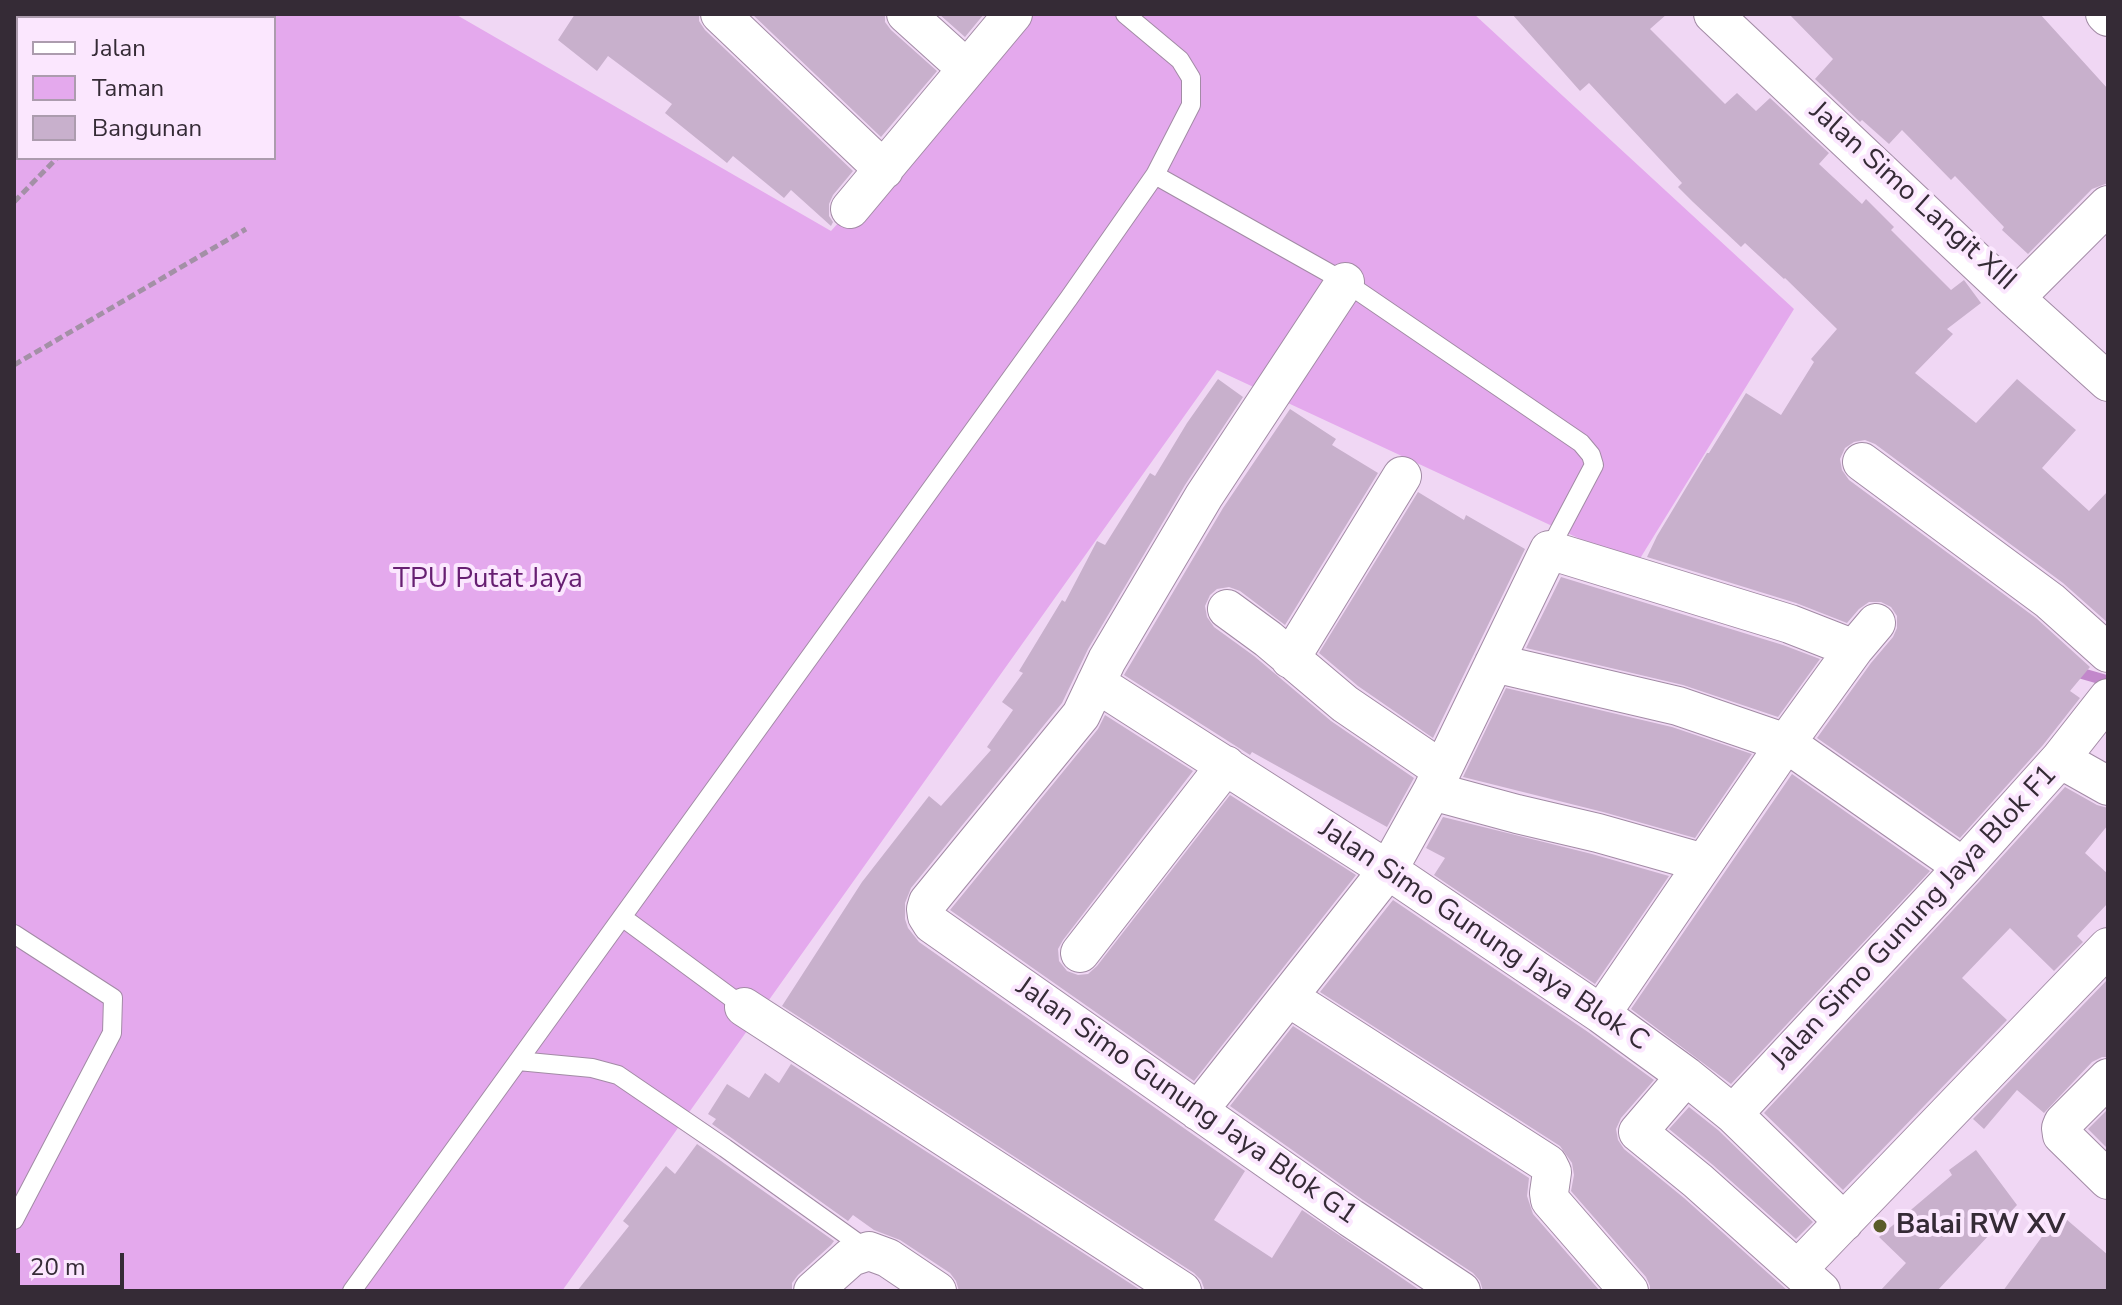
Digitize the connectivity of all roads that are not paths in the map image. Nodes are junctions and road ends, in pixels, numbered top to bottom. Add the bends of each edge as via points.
1 (720, 14) edge
2 (906, 14) edge
3 (1013, 14) edge
4 (1125, 14) edge
5 (1713, 14) edge
6 (967, 69) junction
7 (884, 170) junction
8 (1155, 175) junction
9 (2108, 205) edge
10 (850, 209) dead end
11 (1345, 282) junction
12 (2015, 298) junction
13 (2108, 382) edge
14 (1862, 462) dead end
15 (1402, 476) dead end
16 (1549, 550) junction
17 (1227, 609) dead end
18 (2108, 653) edge
19 (1290, 659) junction
20 (1494, 663) junction
21 (1096, 683) junction
22 (2108, 698) edge
23 (1786, 743) junction
24 (2060, 759) junction
25 (1226, 765) junction
26 (1437, 780) junction
27 (2108, 786) edge
28 (1704, 863) junction
29 (1963, 867) junction
30 (1388, 870) junction
31 (622, 917) junction
32 (14, 934) edge
33 (2108, 947) edge
34 (1080, 953) dead end
35 (1288, 997) junction
36 (744, 1007) joint
37 (1601, 1014) junction
38 (518, 1061) junction
39 (1686, 1076) junction
40 (2108, 1078) edge
41 (1198, 1111) junction
42 (1733, 1114) junction
43 (2108, 1180) edge
44 (14, 1220) edge
45 (1844, 1222) junction
46 (869, 1251) junction
47 (1810, 1280) edge
48 (352, 1291) edge
49 (813, 1291) edge
50 (937, 1291) edge
51 (1182, 1291) edge
52 (1461, 1291) edge
53 (1629, 1291) edge

1 - 7 street
2 - 6 street
3 - 6 street
4 - 8 lane via 1180,60 1191,78 1191,105
5 - 12 street, Jalan Simo Langit XIII
6 - 7 street
7 - 10 street
8 - 11 lane
8 - 31 lane
9 - 12 street, Jalan Simo Langit XIII
11 - 16 lane via 1581,443 1591,455 1594,465
11 - 21 street via 1204,496
12 - 13 street
14 - 18 street via 2050,601
15 - 19 street
16 - 20 street
16 - 23 street via 1780,621 1865,636
17 - 19 street
19 - 26 street
20 - 23 street via 1678,706
20 - 26 street
21 - 25 street, Jalan Simo Gunung Jaya Blok C
21 - 41 street, Jalan Simo Gunung Jaya Blok G1 via 1081,715 928,902 927,916
22 - 24 street
23 - 28 street
23 - 29 street
24 - 27 street, Jalan Simo Gunung Jaya Blok F1
24 - 29 street, Jalan Simo Gunung Jaya Blok F1
25 - 30 street, Jalan Simo Gunung Jaya Blok C
25 - 34 street
26 - 28 street via 1517,814
26 - 30 street
28 - 37 street
29 - 42 street, Jalan Simo Gunung Jaya Blok F1
30 - 35 street
30 - 37 street, Jalan Simo Gunung Jaya Blok C
31 - 36 lane
31 - 38 lane
32 - 44 lane via 113,998 112,1033
33 - 45 street
35 - 41 street
35 - 53 street via 1548,1164 1550,1200
36 - 51 street
37 - 39 street, Jalan Simo Gunung Jaya Blok C
38 - 46 lane via 618,1075
38 - 48 lane
39 - 42 street, Jalan Simo Gunung Jaya Blok C
39 - 47 street via 1638,1132
40 - 43 street via 2061,1128
41 - 52 street, Jalan Simo Gunung Jaya Blok G1
42 - 45 street, Jalan Simo Gunung Jaya Blok C
45 - 47 street
46 - 49 street via 851,1257
46 - 50 street

